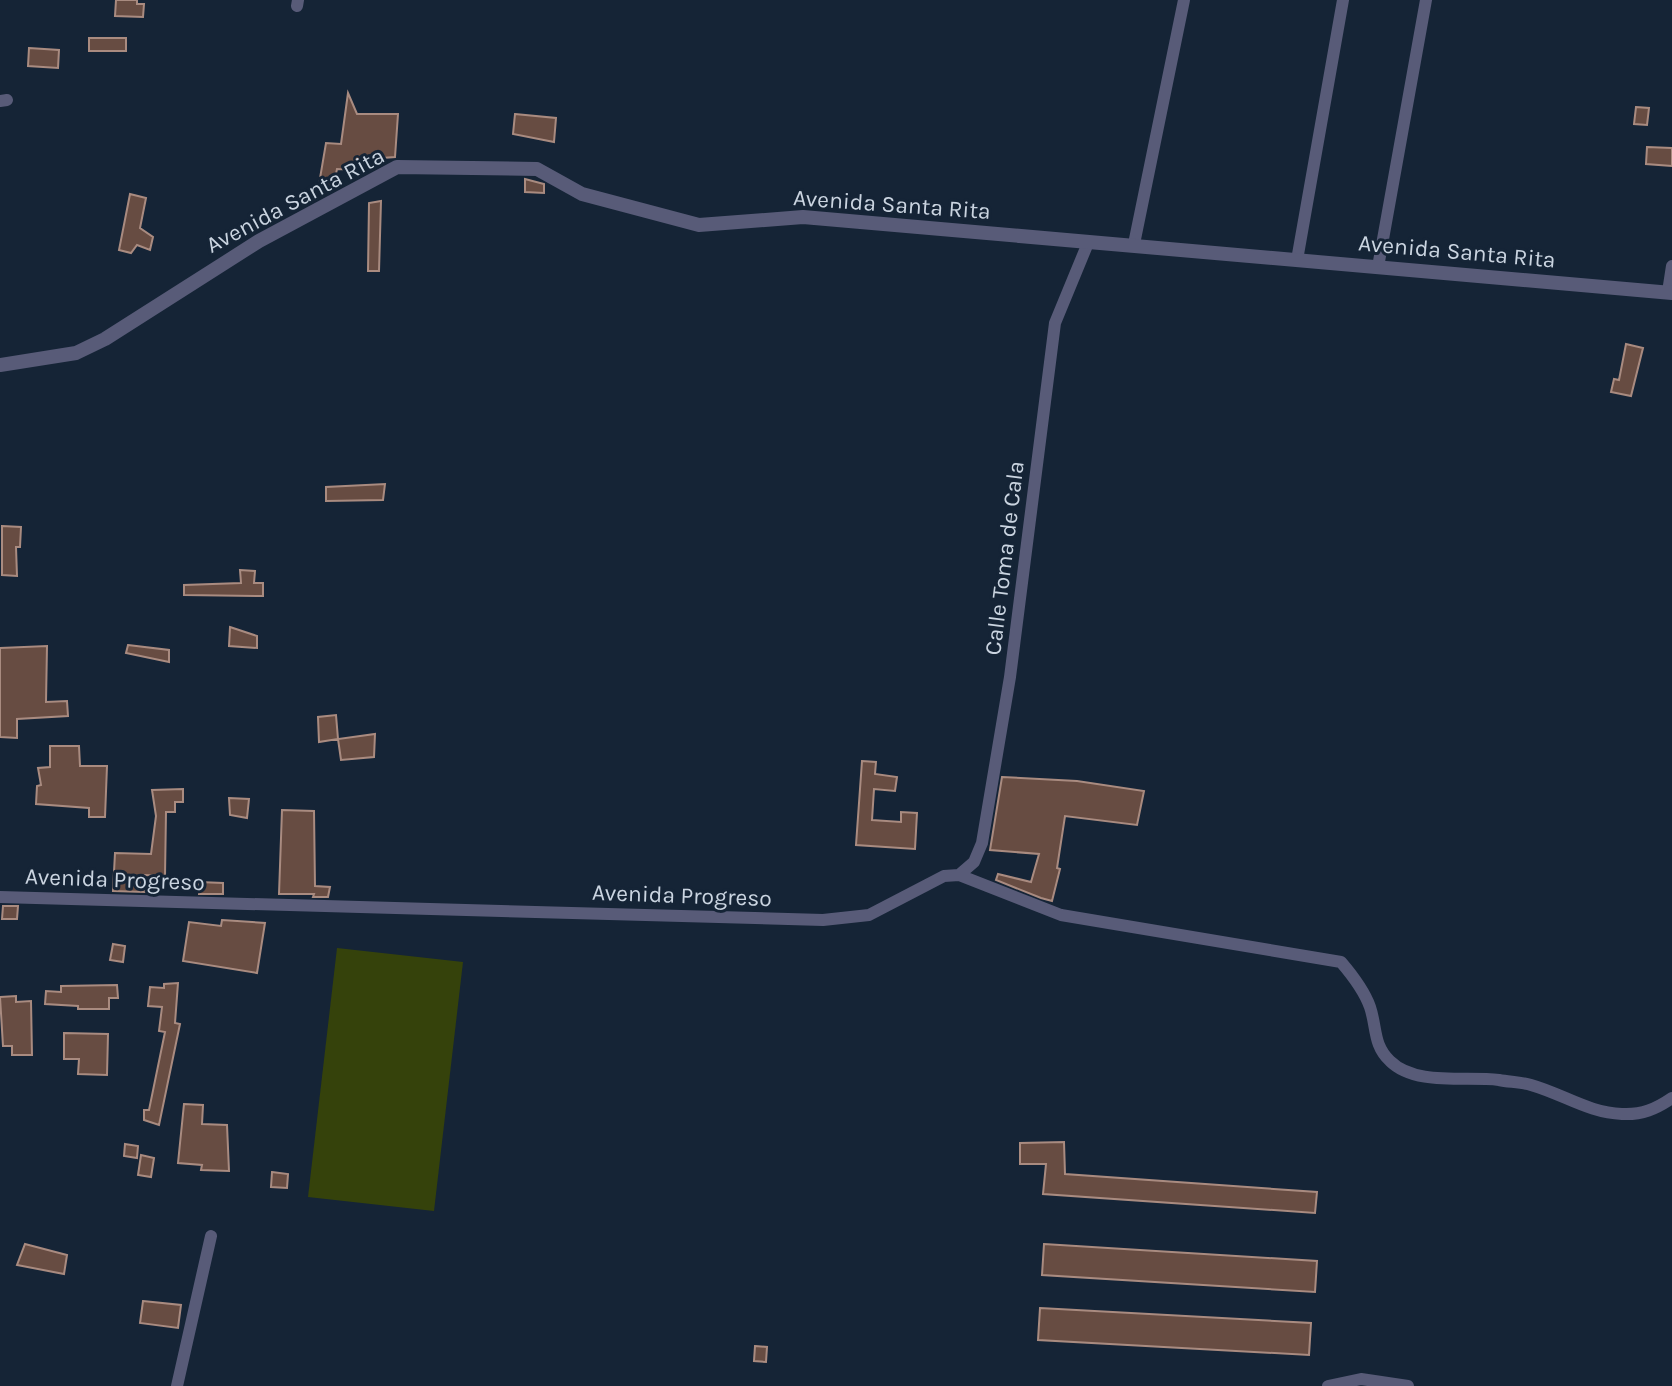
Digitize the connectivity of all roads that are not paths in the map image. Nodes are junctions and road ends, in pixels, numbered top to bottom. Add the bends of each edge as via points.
1 (1184, 0) edge
2 (1343, 0) edge
3 (1426, 0) edge
4 (1088, 243) junction
5 (1134, 244) junction
6 (1297, 260) junction
7 (1672, 266) edge
8 (1378, 267) junction
9 (1670, 293) edge
10 (0, 365) edge
11 (960, 875) junction
12 (0, 897) edge
13 (1672, 1098) edge
14 (211, 1236) dead end
15 (177, 1386) edge
16 (1328, 1386) edge
17 (1408, 1386) edge

1 - 5 street
2 - 6 street
3 - 8 street
4 - 5 street, Avenida Santa Rita
4 - 10 street, Avenida Santa Rita via 803,217 699,225 584,195 537,169 397,167 259,241 105,339 76,353
4 - 11 street, Calle Toma de Cala via 1055,323 1010,677 982,843 974,862
5 - 6 street, Avenida Santa Rita
6 - 8 street, Avenida Santa Rita
7 - 9 street
8 - 9 street, Avenida Santa Rita
11 - 12 street, Avenida Progreso via 944,876 869,915 823,920
11 - 13 street via 1061,915 1341,962 1356,979 1370,1009 1381,1051 1406,1072 1530,1084 1596,1111 1624,1115 1652,1111
14 - 15 street
16 - 17 street via 1361,1379

